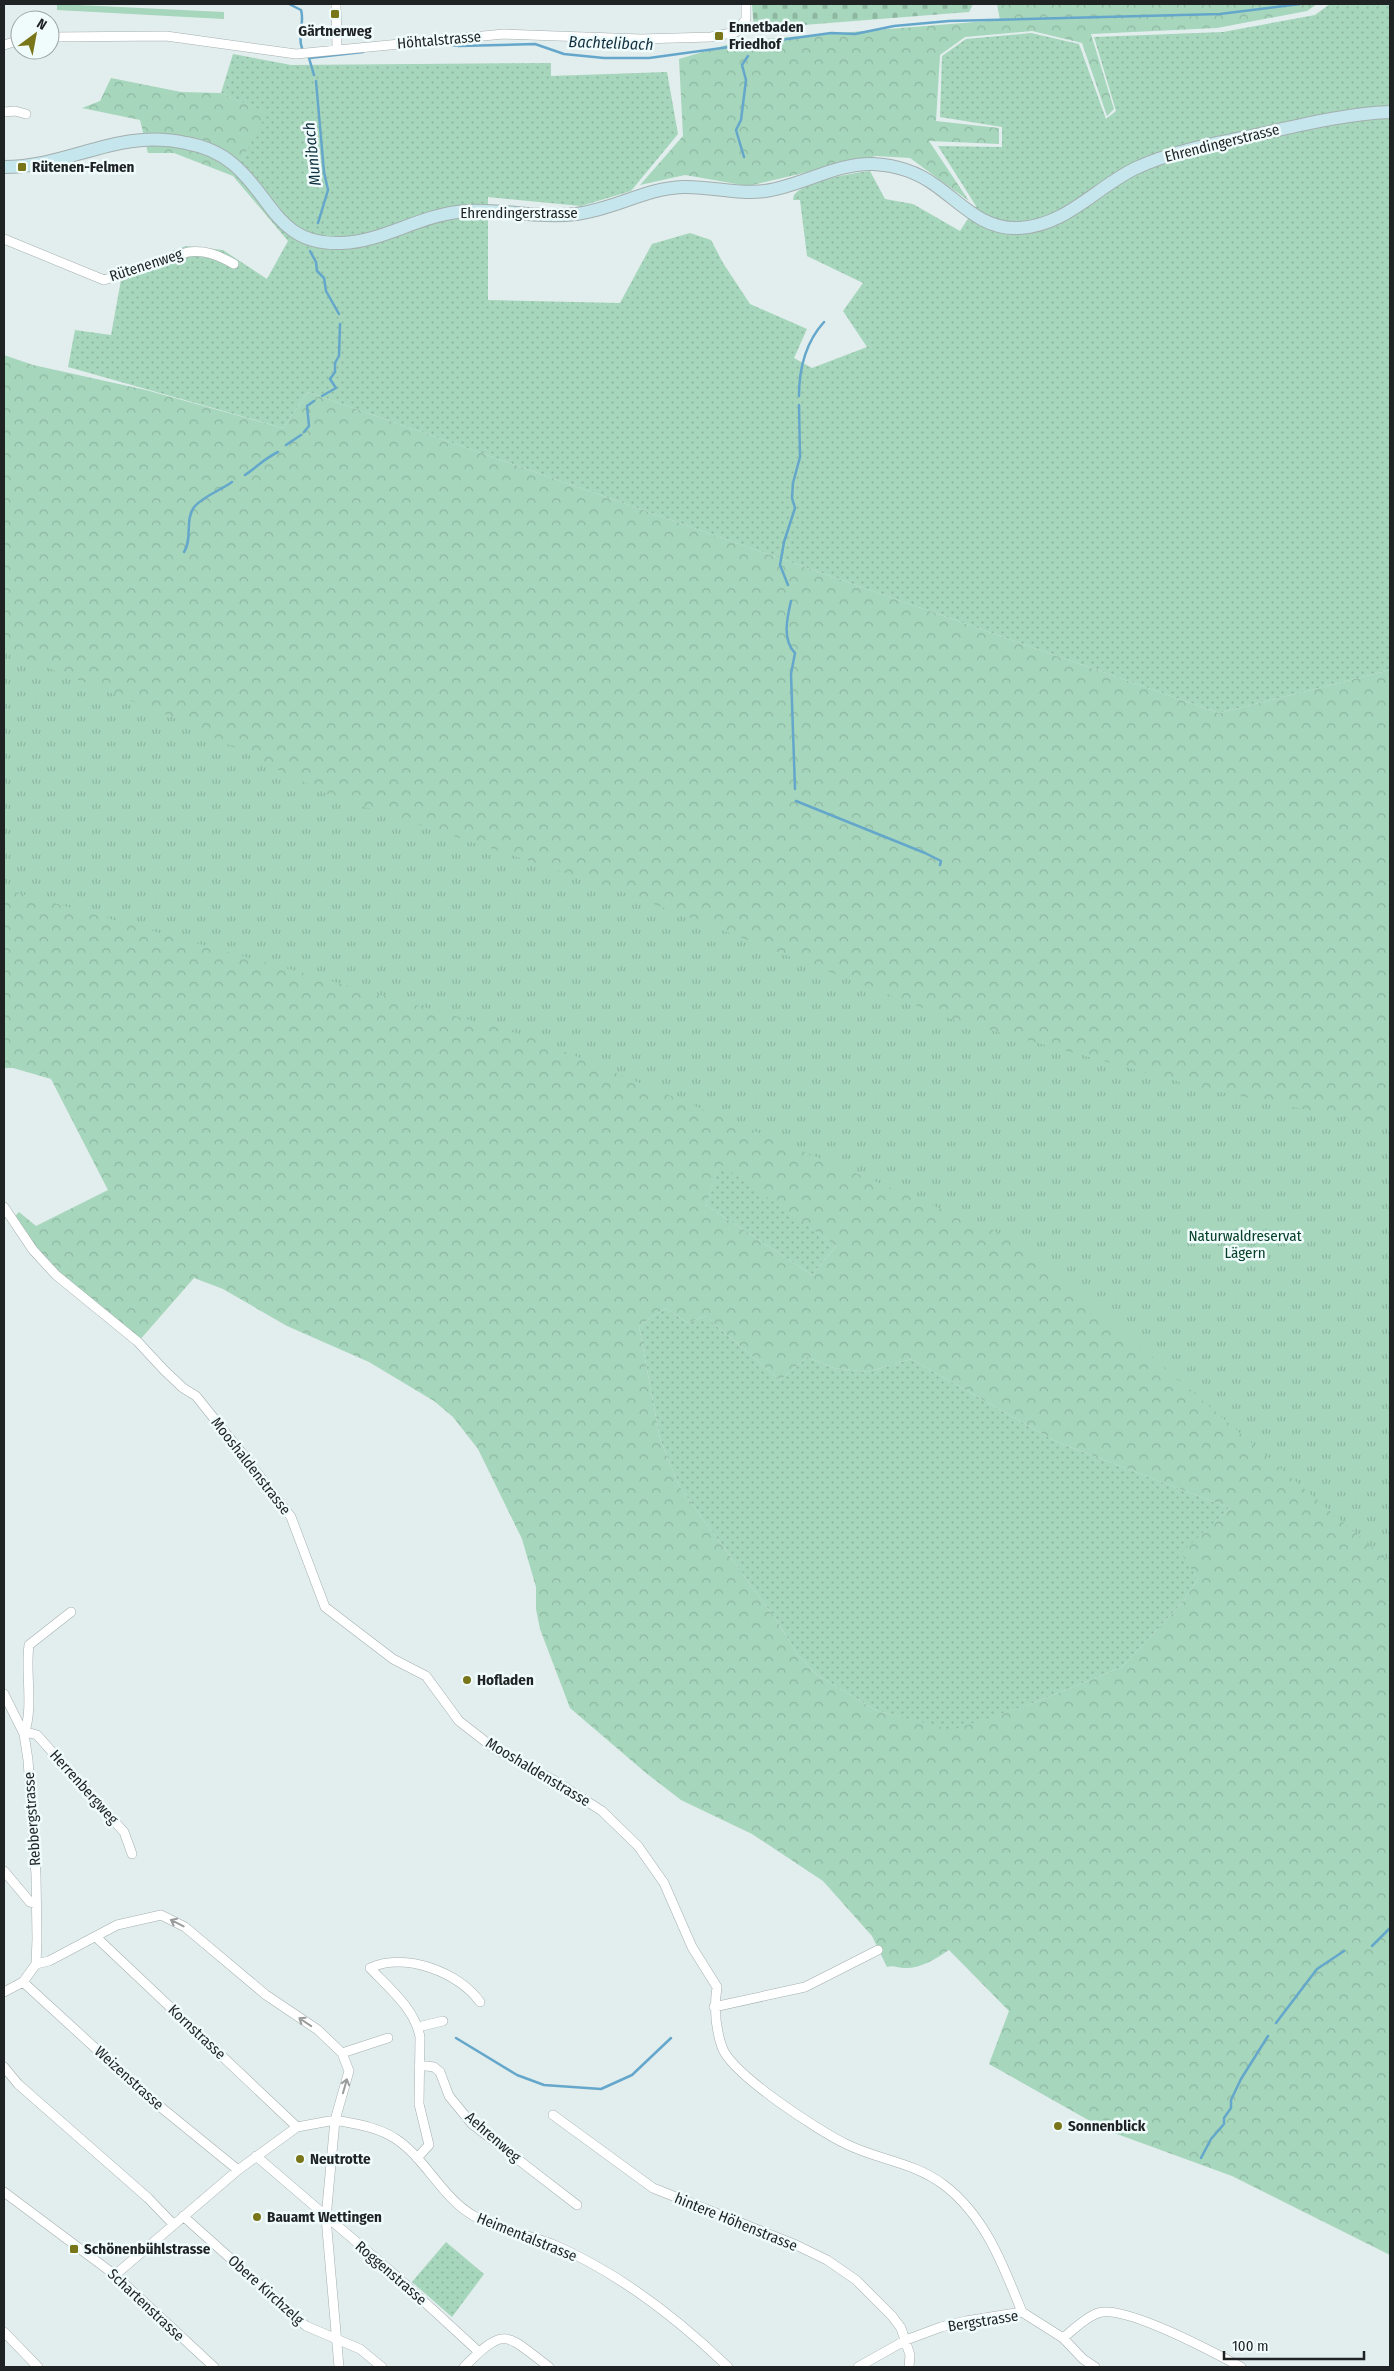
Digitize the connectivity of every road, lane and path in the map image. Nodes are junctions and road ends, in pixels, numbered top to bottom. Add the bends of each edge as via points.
1 (336, 4) edge
2 (746, 4) edge
3 (60, 37) edge
4 (337, 49) junction
5 (4, 112) edge
6 (1390, 112) edge
7 (26, 114) dead end
8 (4, 167) edge
9 (4, 239) edge
10 (234, 264) dead end
11 (4, 1207) edge
12 (71, 1612) dead end
13 (4, 1694) edge
14 (24, 1734) junction
15 (132, 1854) dead end
16 (4, 1871) edge
17 (36, 1904) junction
18 (96, 1937) junction
19 (878, 1950) dead end
20 (36, 1964) junction
21 (23, 1982) junction
22 (4, 1992) edge
23 (480, 2002) dead end
24 (714, 2007) junction
25 (443, 2021) dead end
26 (418, 2026) junction
27 (388, 2038) dead end
28 (342, 2053) junction
29 (420, 2065) junction
30 (4, 2067) edge
31 (553, 2115) dead end
32 (335, 2120) junction
33 (297, 2126) junction
34 (256, 2156) junction
35 (417, 2158) junction
36 (238, 2170) junction
37 (4, 2192) edge
38 (577, 2205) dead end
39 (183, 2216) junction
40 (326, 2218) junction
41 (173, 2224) junction
42 (115, 2275) junction
43 (1022, 2312) junction
44 (4, 2332) edge
45 (1063, 2338) junction
46 (337, 2340) junction
47 (906, 2340) junction
48 (479, 2352) junction
49 (38, 2367) edge
50 (214, 2367) edge
51 (339, 2367) edge
52 (382, 2367) edge
53 (464, 2367) edge
54 (549, 2367) edge
55 (728, 2367) edge
56 (858, 2367) edge
57 (909, 2367) edge
58 (1095, 2367) edge
59 (1240, 2367) edge

1 - 4 street
2 - 4 street, Höhtalstrasse via 746,19 738,31 711,37 641,39 504,34
3 - 4 street, Höhtalstrasse via 166,36 296,54
5 - 7 street
6 - 8 main road, Ehrendingerstrasse via 1320,121 1182,150 1119,177 1061,217 1046,224 1015,228 979,219 918,175 889,166 861,164 842,167 785,188 755,192 666,188 596,211 568,215 482,211 451,213 421,219 368,239 344,244 313,240 292,230 278,220 233,164 211,151 186,143 134,140 44,163
9 - 10 street, Rütenenweg via 104,280 200,250
11 - 24 street, Mooshaldenstrasse via 33,1250 56,1275 138,1342 183,1388 196,1396 291,1517 326,1607 393,1659 426,1676 459,1721 495,1748 602,1811 638,1846 664,1883 692,1947 717,1987
12 - 14 street, Rebbergstrasse via 29,1645 26,1665 28,1723
13 - 14 street, Rebbergstrasse
14 - 15 street, Herrenbergweg via 37,1735 124,1832
14 - 17 street, Rebbergstrasse
16 - 17 street, Rebbergstrasse via 30,1902
17 - 20 street, Rebbergstrasse
18 - 20 street via 49,1961
28 -> 18 street via 318,2030 266,1995 185,1927 161,1915 117,1925
18 - 33 street, Kornstrasse
19 - 24 street via 805,1987
20 - 21 street
21 - 22 street
21 - 36 street, Weizenstrasse via 152,2100
23 - 26 street via 458,1981 438,1971 391,1963 370,1968 403,2003
24 - 43 street, Mooshaldenstrasse via 722,2048 745,2075 774,2098 846,2144 923,2172 964,2202 981,2223
25 - 26 street
26 - 29 street
27 - 28 street
32 -> 28 street via 349,2071
29 - 35 street via 419,2104 429,2145
29 - 38 street, Aehrenweg via 434,2066 440,2072 449,2096 472,2124
30 - 41 street via 25,2090
31 - 47 street, hintere Höhenstrasse via 653,2188 827,2260 856,2280 881,2304
32 - 33 street
32 - 35 street, Heimentalstrasse via 386,2133
32 - 40 street
33 - 34 street
34 - 36 street
34 - 40 street, Roggenstrasse
35 - 55 street, Heimentalstrasse via 453,2199 472,2215 492,2226 550,2244 622,2282 668,2315
36 - 39 street
37 - 42 street, Schartenstrasse
39 - 41 street
39 - 46 street, Obere Kirchzelg via 306,2326
40 - 46 street
40 - 48 street, Roggenstrasse via 395,2275
41 - 42 street
42 - 50 street, Schartenstrasse
43 - 45 street, Bergstrasse
43 - 47 street, Bergstrasse via 966,2320
44 - 49 street
45 - 58 street, Bergstrasse
45 - 59 street via 1097,2313 1116,2314 1190,2340
46 - 51 street
46 - 52 street, Obere Kirchzelg via 360,2348
47 - 56 street, Bergstrasse
47 - 57 street
48 - 53 street
48 - 54 street via 503,2337 513,2340

